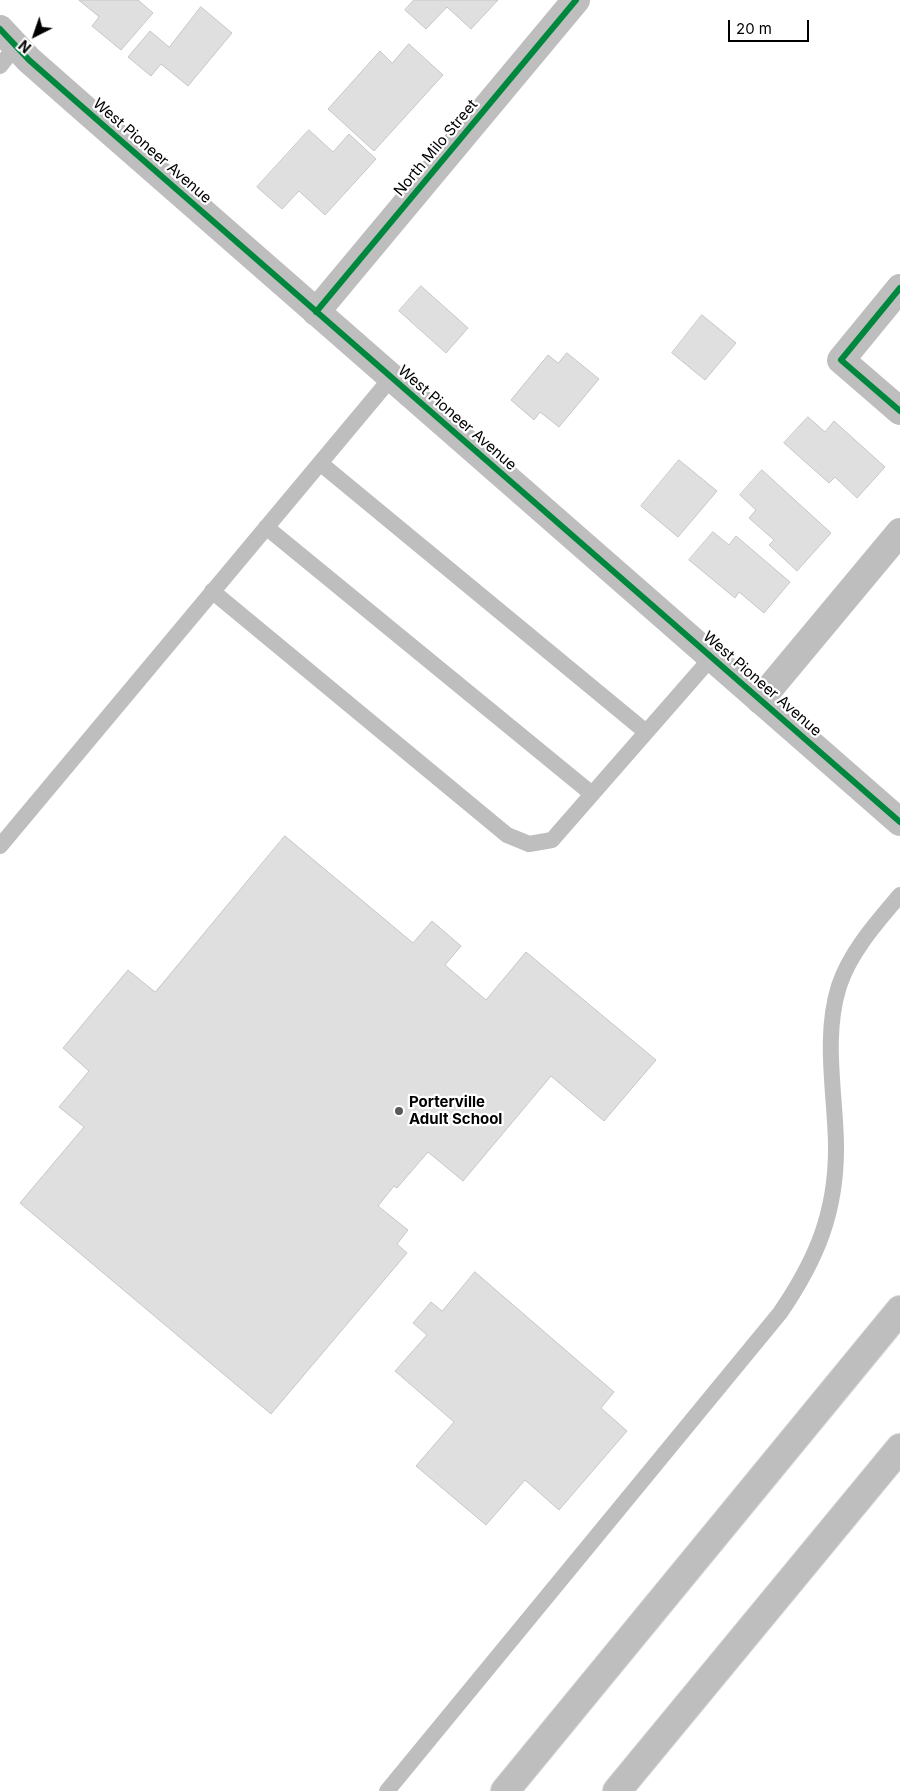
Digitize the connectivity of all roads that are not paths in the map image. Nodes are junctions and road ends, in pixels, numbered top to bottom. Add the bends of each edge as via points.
1 (576, 0) edge
2 (5, 47) edge
3 (900, 288) edge
4 (316, 312) junction
5 (392, 378) junction
6 (900, 411) edge
7 (320, 463) junction
8 (266, 527) junction
9 (900, 532) edge
10 (212, 591) junction
11 (712, 657) junction
12 (760, 700) junction
13 (646, 732) junction
14 (592, 794) junction
15 (900, 822) edge
16 (0, 846) edge
17 (900, 895) edge
18 (900, 1310) edge
19 (900, 1448) edge
20 (388, 1791) edge
21 (505, 1791) edge
22 (617, 1791) edge

1 - 4 main road, North Milo Street
2 - 4 main road, West Pioneer Avenue
3 - 6 main road via 841,360
4 - 5 main road, West Pioneer Avenue
5 - 7 lane
5 - 11 main road, West Pioneer Avenue
7 - 8 lane
7 - 13 lane
8 - 10 lane
8 - 14 lane
9 - 12 main road
10 - 14 lane via 507,835 529,844 552,840
10 - 16 lane
11 - 12 main road, West Pioneer Avenue
11 - 13 lane
12 - 15 main road, West Pioneer Avenue
13 - 14 lane
17 - 20 lane via 853,956 840,985 833,1015 830,1067 835,1174 824,1232 800,1282 780,1312
18 - 21 main road
19 - 22 main road

